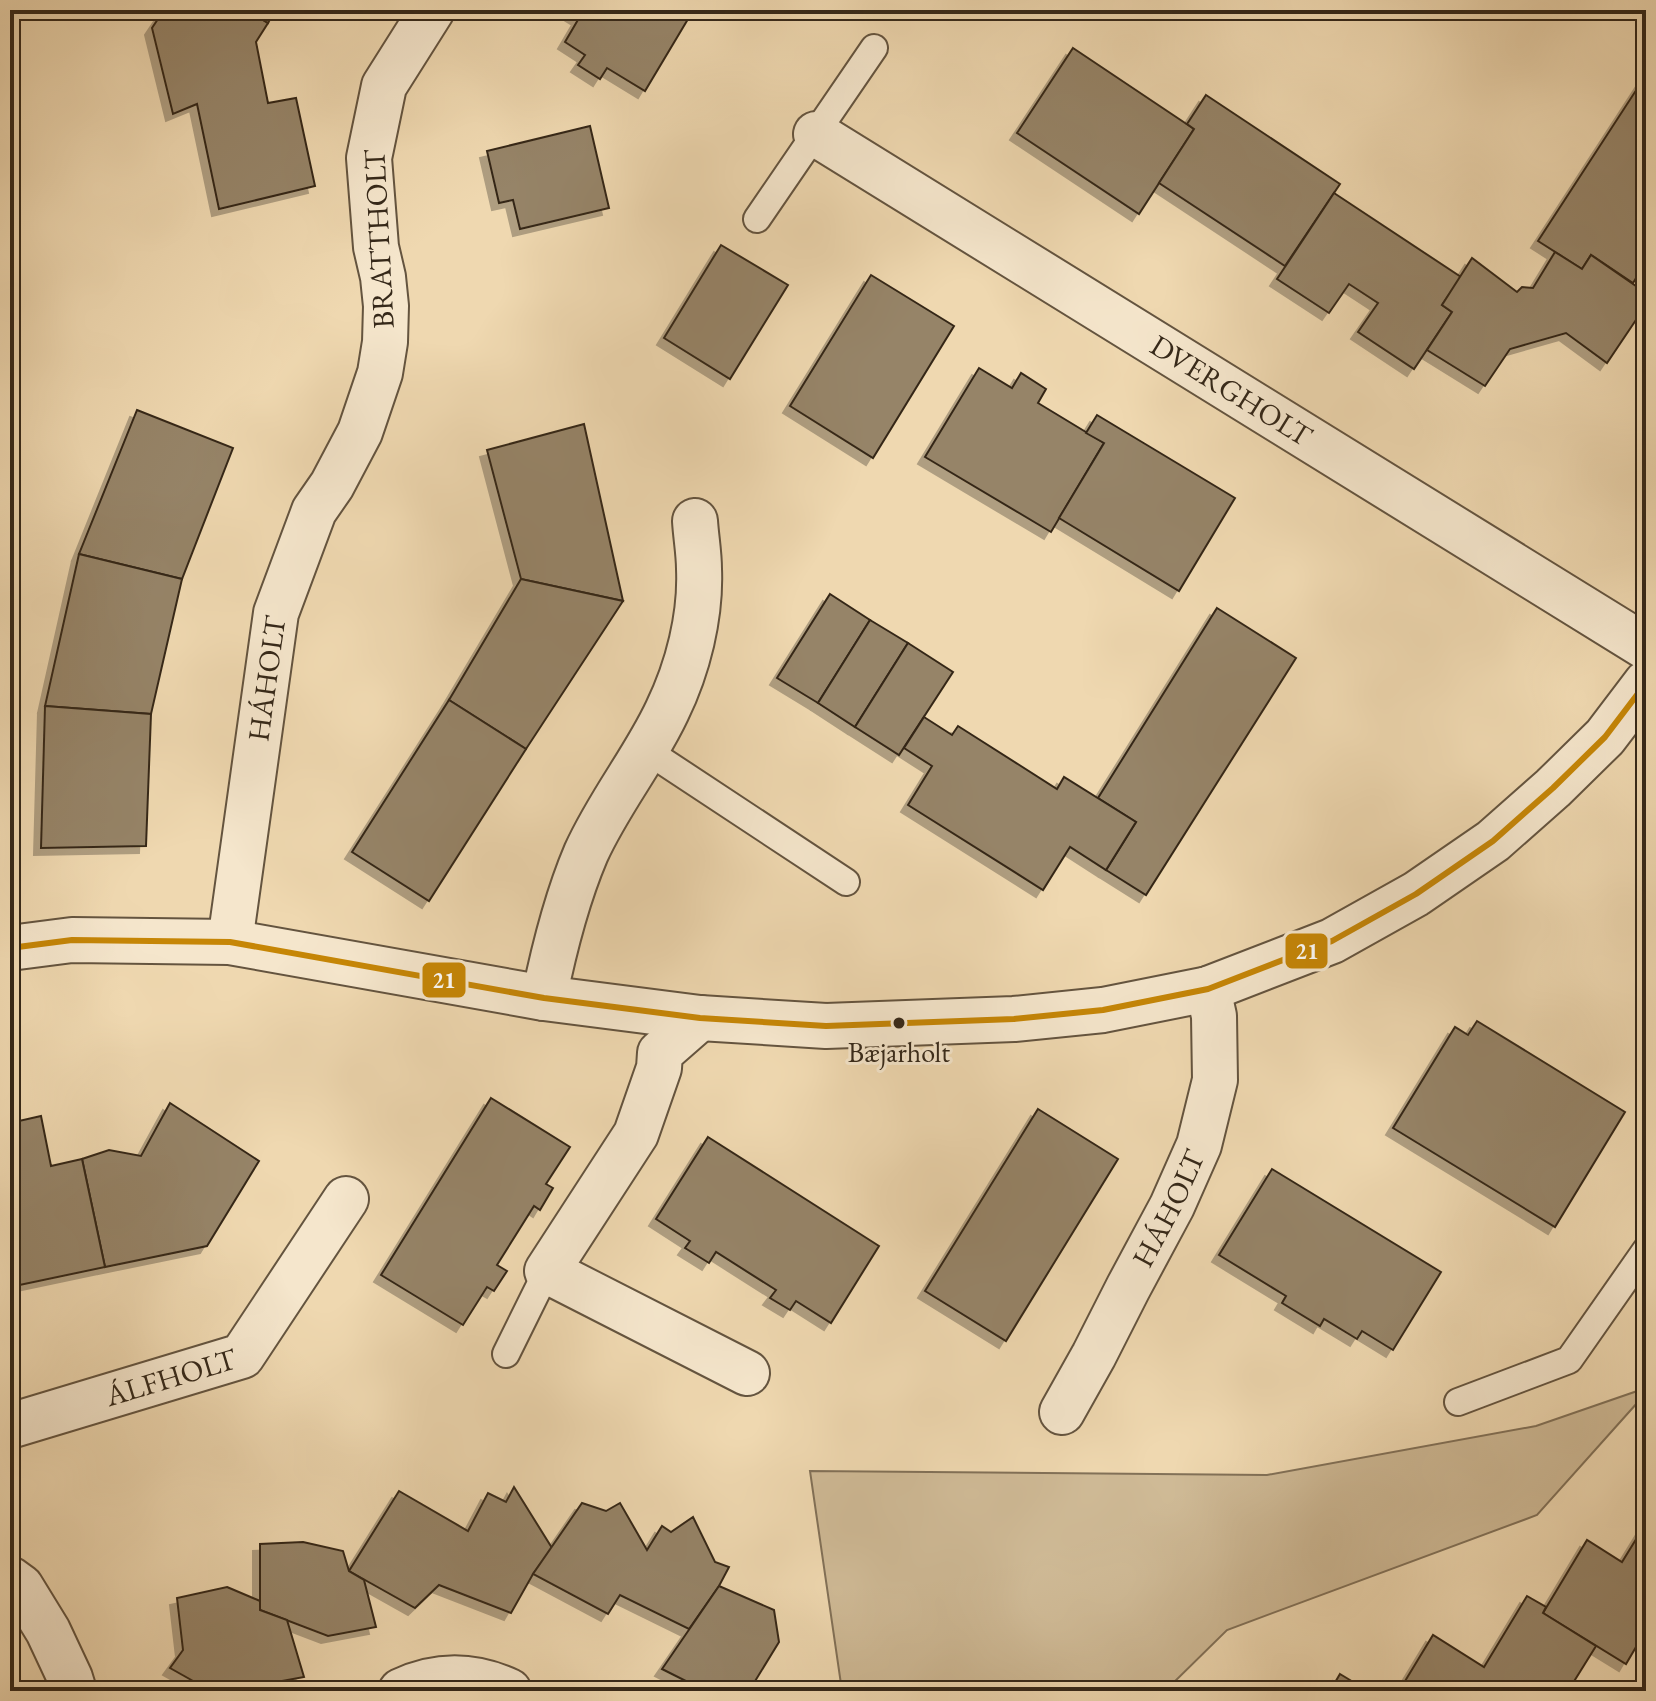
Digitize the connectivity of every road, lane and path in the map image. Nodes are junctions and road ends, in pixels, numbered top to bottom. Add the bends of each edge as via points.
1 (432, 10) edge
2 (874, 48) dead end
3 (816, 134) junction
4 (757, 219) dead end
5 (360, 432) joint
6 (695, 521) dead end
7 (1646, 647) edge
8 (1646, 683) edge
9 (646, 750) junction
10 (846, 882) dead end
11 (230, 942) junction
12 (10, 948) edge
13 (1208, 989) junction
14 (544, 998) junction
15 (700, 1018) junction
16 (346, 1199) dead end
17 (1646, 1250) edge
18 (547, 1271) junction
19 (506, 1354) dead end
20 (747, 1373) dead end
21 (1458, 1402) dead end
22 (1062, 1412) dead end
23 (10, 1426) edge
24 (10, 1579) edge
25 (74, 1691) edge
26 (401, 1691) edge
27 (509, 1691) edge

1 - 5 street, BRATTHOLT via 384,86 369,158 386,306 385,342
2 - 3 lane
3 - 4 lane
3 - 7 street, DVERGHOLT
5 - 11 street, HÁHOLT via 314,511 276,613
6 - 9 street via 695,623 685,667
8 - 13 street via 1605,737 1493,841 1416,894 1332,941
9 - 10 lane
9 - 14 street via 587,853 553,949
11 - 12 street via 72,940
11 - 14 street
13 - 15 street via 1103,1010 1014,1019 826,1026
13 - 22 street, HÁHOLT via 1215,1080 1199,1145
14 - 15 street
15 - 18 street via 660,1053 636,1134
16 - 23 street, ÁLFHOLT via 242,1356
17 - 21 lane via 1569,1360
18 - 19 lane
18 - 20 street
24 - 25 street via 21,1587 48,1631
26 - 27 street via 451,1677 488,1681

